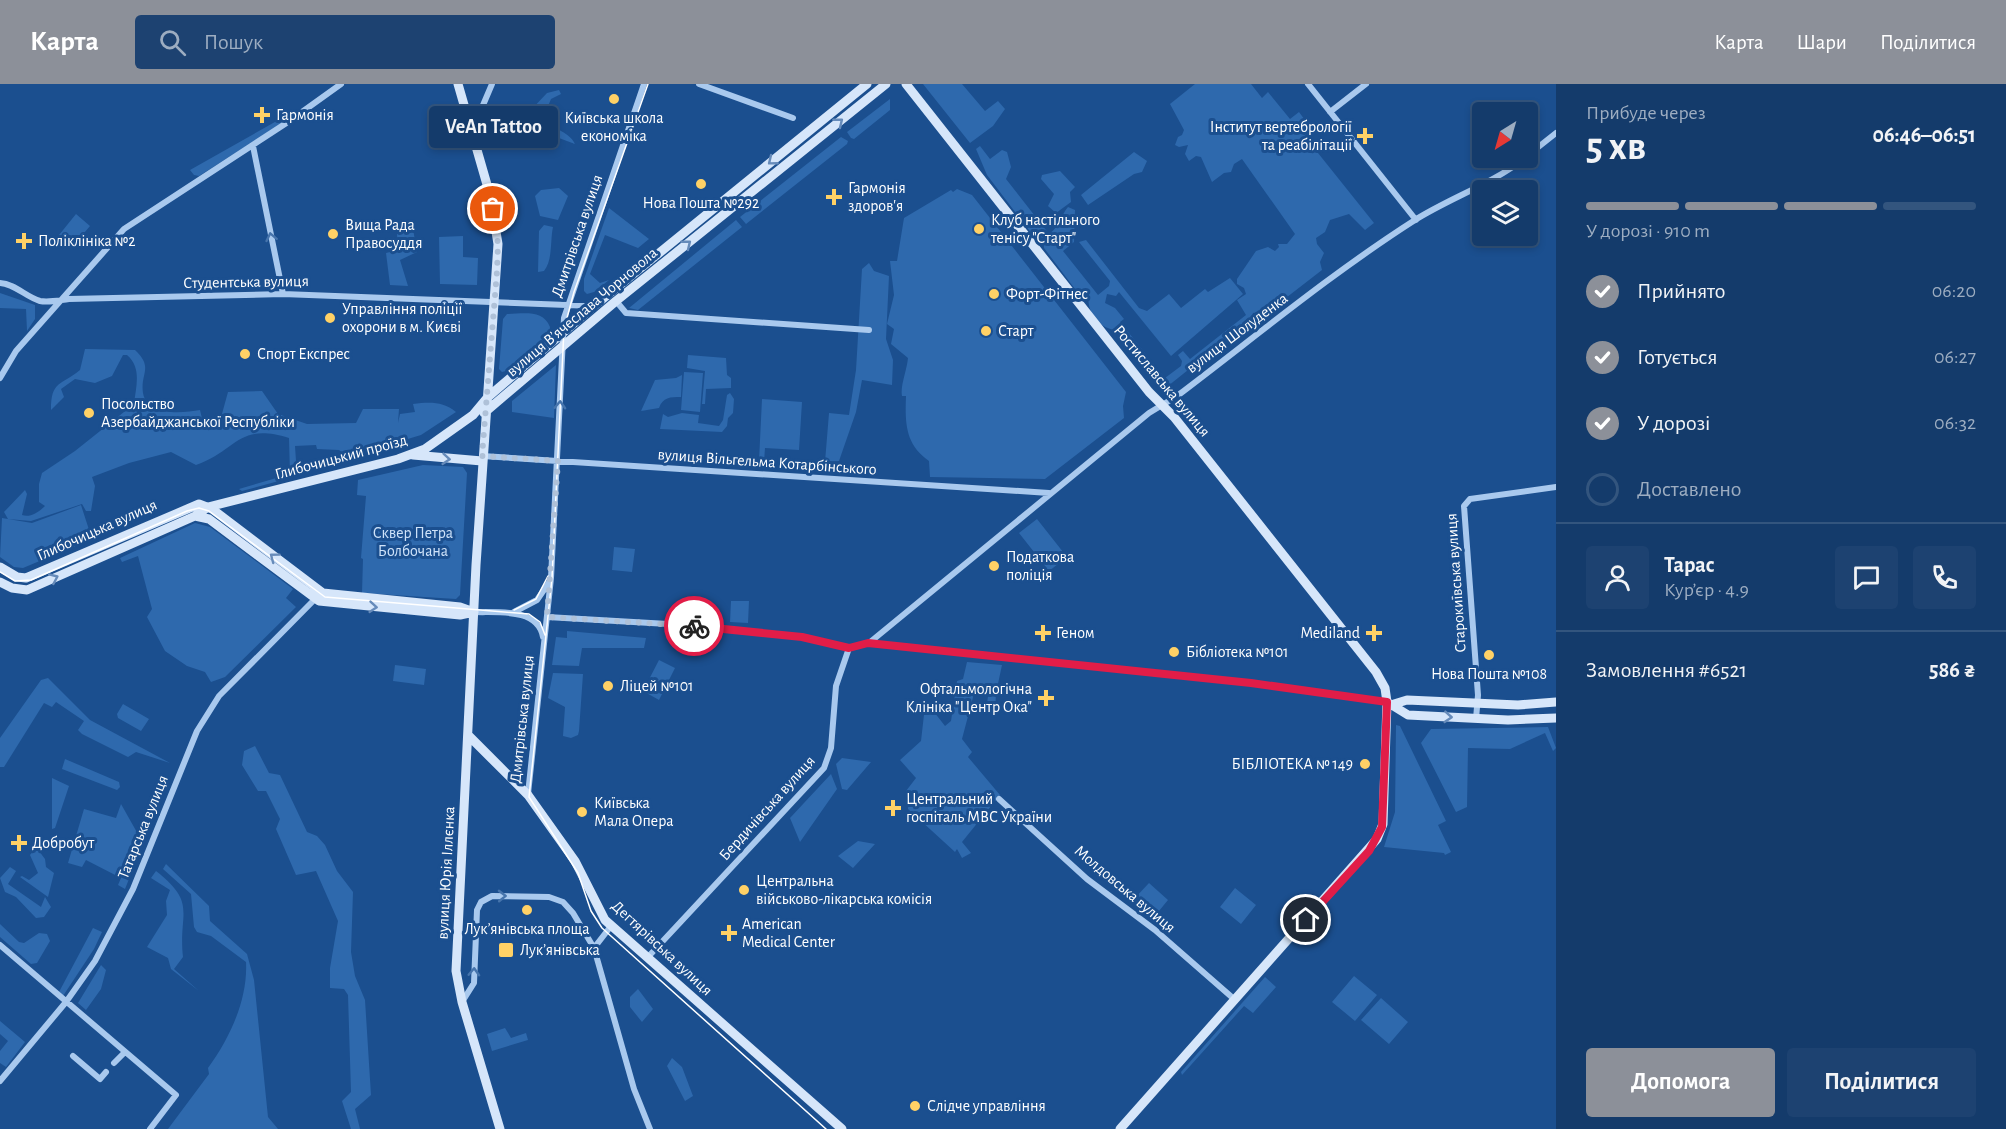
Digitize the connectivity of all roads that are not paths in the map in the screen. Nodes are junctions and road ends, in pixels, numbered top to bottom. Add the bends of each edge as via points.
1 (341, 84) edge
2 (458, 84) edge
3 (492, 84) edge
4 (644, 84) edge
5 (699, 84) edge
6 (867, 84) edge
7 (886, 84) edge
8 (906, 84) edge
9 (1308, 84) edge
10 (1366, 84) edge
11 (1330, 112) junction
12 (793, 118) dead end
13 (472, 131) junction
14 (1556, 133) edge
15 (253, 146) junction
16 (1538, 147) edge
17 (1510, 168) edge
18 (1416, 220) junction
19 (0, 283) edge
20 (283, 294) junction
21 (60, 300) junction
22 (496, 302) junction
23 (616, 302) junction
24 (567, 305) junction
25 (594, 306) junction
26 (870, 330) dead end
27 (561, 334) junction
28 (561, 349) junction
29 (0, 378) edge
30 (488, 397) junction
31 (1161, 405) junction
32 (486, 412) junction
33 (473, 416) junction
34 (411, 455) junction
35 (482, 459) junction
36 (558, 461) junction
37 (1556, 487) edge
38 (1050, 493) junction
39 (208, 507) junction
40 (199, 516) junction
41 (0, 567) edge
42 (551, 578) junction
43 (0, 582) edge
44 (318, 596) junction
45 (474, 612) junction
46 (502, 614) junction
47 (547, 617) junction
48 (544, 643) junction
49 (868, 643) junction
50 (849, 648) junction
51 (1556, 702) edge
52 (1390, 703) junction
53 (1478, 704) junction
54 (1556, 718) edge
55 (1476, 719) junction
56 (469, 736) junction
57 (528, 795) junction
58 (999, 800) dead end
59 (611, 926) junction
60 (0, 945) edge
61 (594, 948) junction
62 (648, 957) junction
63 (1234, 999) junction
64 (66, 1002) junction
65 (462, 1002) junction
66 (125, 1052) junction
67 (73, 1056) dead end
68 (114, 1063) dead end
69 (106, 1072) dead end
70 (0, 1081) edge
71 (150, 1129) edge
72 (500, 1129) edge
73 (650, 1129) edge
74 (842, 1129) edge
75 (1120, 1129) edge

1 - 15 street
2 - 13 main road, вулиця Юрія Іллєнка
3 - 13 street
4 - 24 street, Дмитрівська вулиця
5 - 12 street
6 -> 25 main road, вулиця Вʼячеслава Чорновола
23 -> 7 main road, вулиця Вʼячеслава Чорновола
8 - 31 main road, Ростиславська вулиця
9 - 11 street
10 - 11 street
11 - 18 street
13 - 22 main road, вулиця Юрія Іллєнка via 496,223
14 - 16 street, вулиця Шолуденка
20 -> 15 street
15 - 21 street via 124,229
17 - 18 street, вулиця Шолуденка
18 - 31 street, вулиця Шолуденка
19 - 21 street, Студентська вулиця via 39,301
20 - 21 street, Студентська вулиця
20 - 22 street, Студентська вулиця
21 - 29 street via 16,351
22 - 24 street, Студентська вулиця
22 - 30 main road, вулиця Юрія Іллєнка
23 - 26 street via 626,314
23 - 28 main road, вулиця Вʼячеслава Чорновола
24 - 25 street, Студентська вулиця
24 - 27 street, Дмитрівська вулиця
25 - 27 main road, вулиця Вʼячеслава Чорновола
27 - 28 street, Дмитрівська вулиця
27 - 30 main road, вулиця Вʼячеслава Чорновола
28 - 32 main road, вулиця Вʼячеслава Чорновола
36 -> 28 street, Дмитрівська вулиця
30 - 32 main road, вулиця Юрія Іллєнка
30 - 33 main road, вулиця Вʼячеслава Чорновола
31 - 38 street, вулиця Шолуденка
31 - 52 main road, Ростиславська вулиця via 1376,672
32 - 33 main road, вулиця Вʼячеслава Чорновола
32 - 35 main road, вулиця Юрія Іллєнка
33 - 34 main road, Глибочицький проїзд
34 -> 35 main road
34 - 39 main road, Глибочицький проїзд
35 - 36 street, вулиця Вільгельма Котарбінського
35 - 45 main road, вулиця Юрія Іллєнка
36 - 38 street, вулиця Вільгельма Котарбінського
36 - 42 street, Дмитрівська вулиця
37 - 53 street, Старокиївська вулиця via 1470,499 1464,506
38 - 49 street, вулиця Шолуденка
39 - 40 main road
39 - 41 main road, Глибочицька вулиця via 194,504 26,578
44 -> 39 main road
43 -> 40 main road, Глибочицька вулиця via 17,590 34,587
40 - 44 main road
42 - 46 street via 532,604
42 - 47 street, Дмитрівська вулиця
44 - 45 main road via 329,603 460,615
44 - 64 street, Татарська вулиця via 222,693 200,725 133,889 95,962
45 - 46 street
45 - 56 main road, вулиця Юрія Іллєнка
46 - 48 street via 532,618 540,627
47 - 48 street, Дмитрівська вулиця
47 - 50 street via 802,637
48 - 57 street, Дмитрівська вулиця
49 - 50 street
49 - 52 street via 1251,683
50 - 62 street, Бердичівська вулиця via 836,686 831,748 824,768
51 - 53 main road
52 - 53 main road via 1407,700
52 -> 55 main road via 1408,715
52 - 63 main road via 1383,824 1377,839
53 - 55 street, Старокиївська вулиця
54 - 55 main road
56 - 57 main road, Дегтярівська вулиця
56 - 65 main road, вулиця Юрія Іллєнка via 456,963
57 - 59 main road, Дегтярівська вулиця via 575,861 600,914
58 - 63 street, Молдовська вулиця via 1087,879 1155,930
59 - 61 street
59 - 62 main road, Дегтярівська вулиця
60 - 64 street
65 -> 61 street via 474,983 477,910 485,899 555,898 573,913
61 - 73 street via 634,1089
62 - 74 main road, Дегтярівська вулиця
63 - 75 main road
64 - 66 street
64 - 70 street, Татарська вулиця
65 - 72 main road, вулиця Юрія Іллєнка
66 - 68 street
66 - 71 street via 176,1095
67 - 69 street via 100,1079

